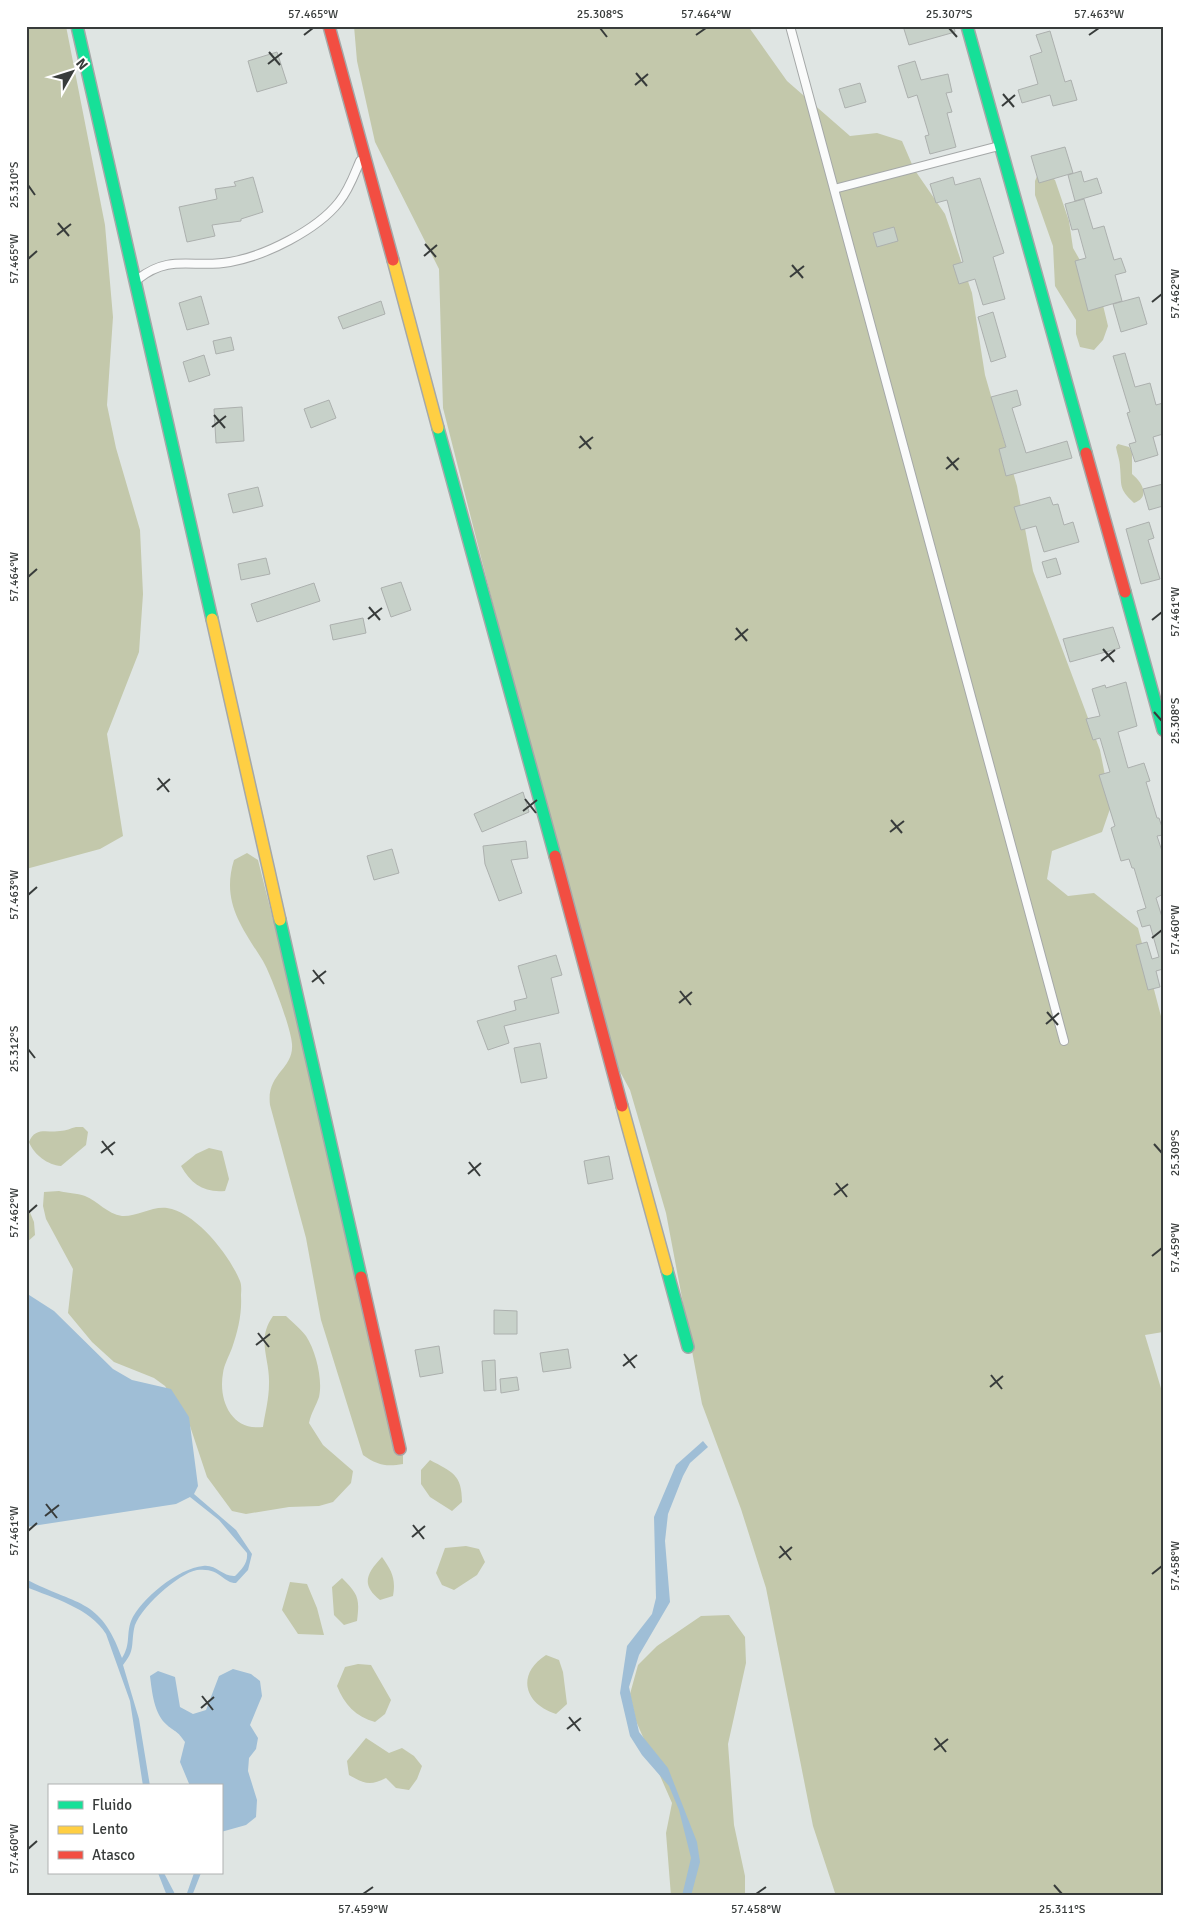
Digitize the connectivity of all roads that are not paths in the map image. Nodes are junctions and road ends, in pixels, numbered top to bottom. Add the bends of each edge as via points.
1 (77, 26) edge
2 (329, 26) edge
3 (790, 26) edge
4 (967, 26) edge
5 (1000, 146) junction
6 (364, 153) junction
7 (834, 188) junction
8 (135, 282) junction
9 (1163, 730) edge
10 (1064, 1041) dead end
11 (688, 1347) dead end
12 (400, 1449) dead end

1 - 8 street
2 - 6 street
3 - 7 lane
4 - 5 street
5 - 7 lane
5 - 9 street
6 - 8 lane via 339,203 300,235 261,253 230,262 166,264 152,268
6 - 11 street
7 - 10 lane
8 - 12 street

